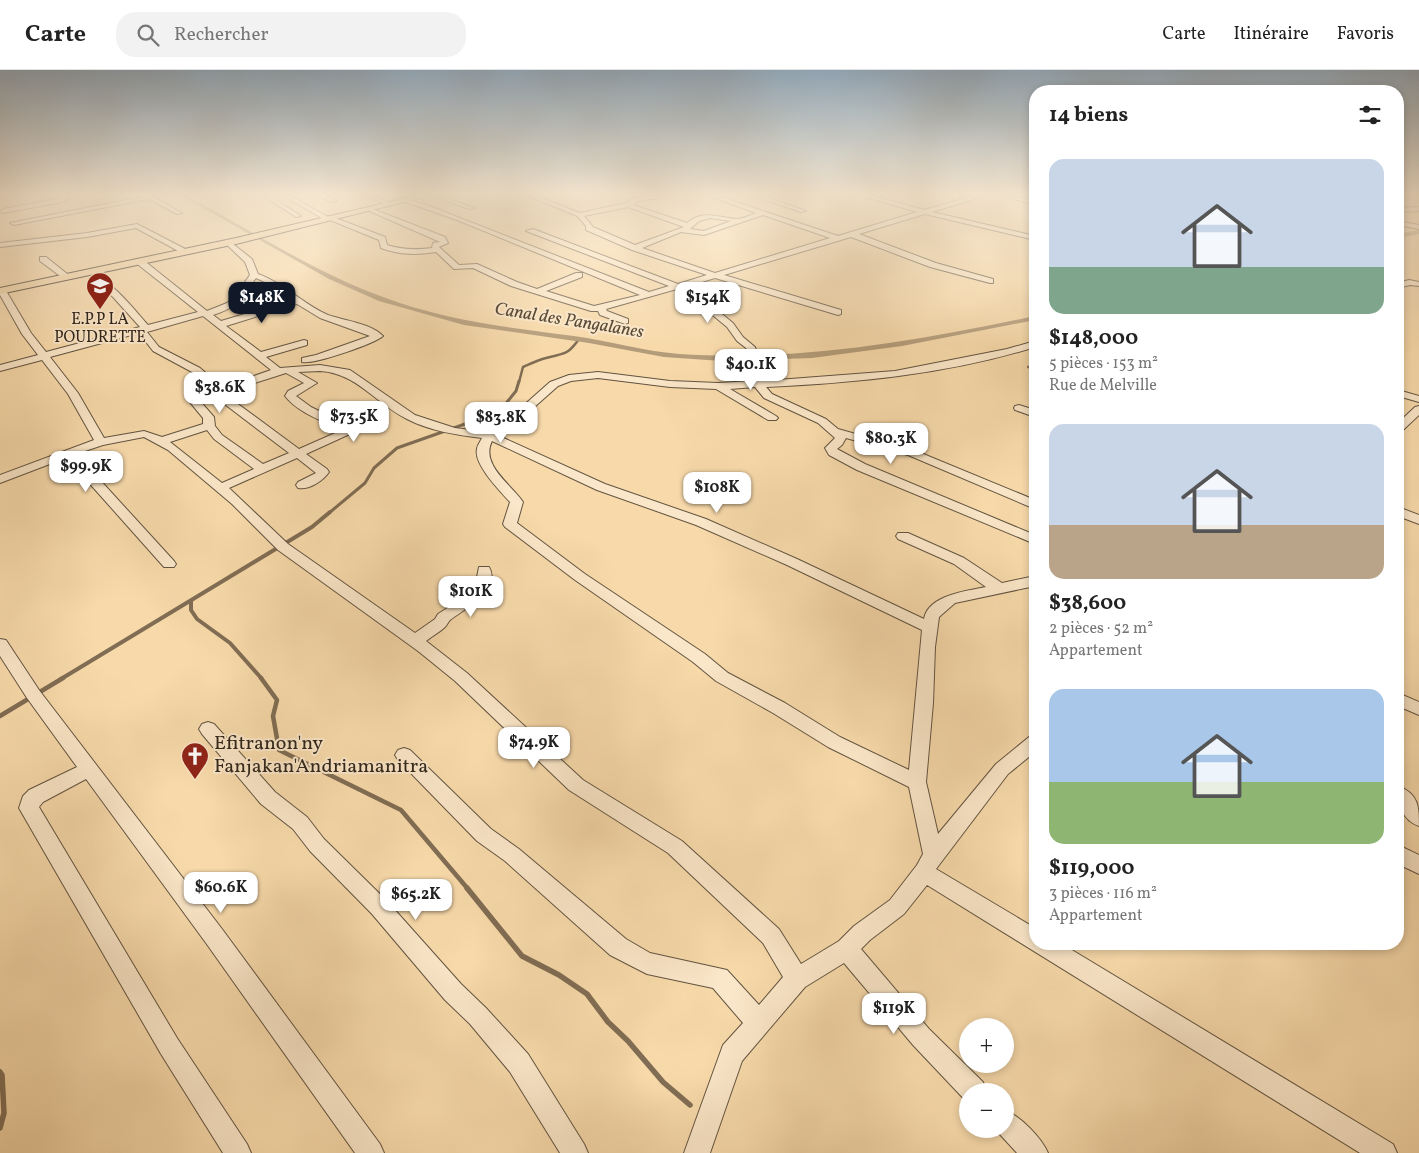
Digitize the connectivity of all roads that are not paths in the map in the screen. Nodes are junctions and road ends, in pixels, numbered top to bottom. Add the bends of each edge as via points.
1 (175, 246) edge
2 (208, 246) edge
3 (236, 246) edge
4 (384, 246) edge
5 (436, 246) edge
6 (525, 246) edge
7 (570, 246) edge
8 (612, 246) joint
9 (645, 246) edge
10 (811, 246) edge
11 (881, 246) edge
12 (437, 249) junction
13 (637, 249) junction
14 (185, 251) junction
15 (590, 253) junction
16 (43, 259) dead end
17 (139, 262) junction
18 (615, 263) junction
19 (254, 275) junction
20 (579, 275) dead end
21 (713, 275) junction
22 (67, 277) junction
23 (97, 279) dead end
24 (990, 281) dead end
25 (1404, 284) edge
26 (1419, 284) edge
27 (675, 286) junction
28 (1, 291) edge
29 (539, 291) junction
30 (649, 295) junction
31 (298, 301) junction
32 (601, 308) junction
33 (838, 312) dead end
34 (205, 314) junction
35 (625, 321) dead end
36 (219, 325) junction
37 (143, 330) junction
38 (304, 343) dead end
39 (1029, 346) edge
40 (44, 356) junction
41 (259, 356) junction
42 (318, 358) junction
43 (303, 367) junction
44 (0, 368) edge
45 (284, 368) junction
46 (718, 386) junction
47 (759, 386) junction
48 (218, 391) junction
49 (1404, 394) edge
50 (1419, 399) edge
51 (1019, 408) dead end
52 (1419, 409) edge
53 (1029, 412) edge
54 (772, 418) dead end
55 (1404, 422) edge
56 (209, 426) junction
57 (837, 432) junction
58 (489, 436) junction
59 (101, 442) junction
60 (159, 442) junction
61 (65, 454) junction
62 (298, 454) junction
63 (262, 469) junction
64 (0, 479) edge
65 (302, 485) dead end
66 (220, 488) junction
67 (1029, 502) edge
68 (1404, 514) edge
69 (1419, 520) edge
70 (903, 536) dead end
71 (1029, 537) edge
72 (170, 564) dead end
73 (484, 570) dead end
74 (1029, 582) edge
75 (1000, 589) junction
76 (930, 628) junction
77 (415, 641) junction
78 (0, 644) edge
79 (1404, 702) edge
80 (1419, 709) edge
81 (208, 728) dead end
82 (1029, 747) edge
83 (404, 754) dead end
84 (89, 769) junction
85 (917, 782) junction
86 (1404, 799) edge
87 (1419, 818) edge
88 (1404, 857) edge
89 (929, 863) junction
90 (1419, 865) edge
91 (1029, 936) edge
92 (847, 949) junction
93 (1052, 950) edge
94 (797, 979) junction
95 (759, 1023) junction
96 (966, 1083) edge
97 (1014, 1132) edge
98 (238, 1153) edge
99 (371, 1153) edge
100 (575, 1153) edge
101 (696, 1153) edge
102 (1035, 1153) edge
103 (1384, 1153) edge

1 - 14 street
2 - 14 main road
3 - 19 street via 249,261
4 - 12 street via 414,253
5 - 12 street
6 - 30 street
7 - 15 street
8 - 13 street
8 - 15 street
9 - 13 street
10 - 21 street
11 - 24 street
12 - 29 street via 456,267 474,266
13 - 18 street
13 - 21 street
14 - 17 main road
15 - 18 street
16 - 22 street
17 - 22 main road
17 - 34 street
18 - 27 street
19 - 31 street via 286,290
19 - 34 street via 249,288 237,301
20 - 29 street
21 - 27 street
21 - 33 street
22 - 28 main road
23 - 37 street via 116,295
25 - 26 street
27 - 30 street
27 - 47 street via 706,299 707,306 750,346
28 - 40 street
29 - 32 street via 594,309
30 - 32 street
31 - 36 street
31 - 42 street via 332,320 378,336
32 - 35 street via 603,313
34 - 36 street
34 - 37 street
36 - 41 street
37 - 40 street
37 - 48 street via 156,349 196,370
38 - 41 street
39 - 47 street via 895,374
40 - 44 street
40 - 59 street via 73,393
41 - 45 street
42 - 43 street
42 - 45 street
43 - 45 street
43 - 58 street via 346,372 411,417 449,430
45 - 48 street
45 - 62 street via 312,383 292,393 292,398 306,409 349,429
46 - 47 street
46 - 54 street
46 - 58 street via 598,375 570,378 554,384
47 - 57 street via 768,396 822,421
48 - 56 street via 194,400 208,417
48 - 62 street
49 - 50 street
51 - 53 street
52 - 55 street
56 - 60 street
56 - 63 street via 218,437
57 - 67 street via 912,453
57 - 71 street via 841,437 832,448 833,453 840,457
58 - 76 street via 601,487 701,522
58 - 85 street via 482,450 483,458 516,502 510,524 722,677 834,742
59 - 60 street via 144,434
59 - 61 street
60 - 66 street via 172,448
61 - 64 street
61 - 72 street via 86,472
62 - 63 street
62 - 65 street via 323,472
63 - 66 street
66 - 77 street via 280,543
68 - 69 street
70 - 75 street via 959,561
73 - 77 street via 484,583 471,599
74 - 75 street
75 - 76 street via 950,599 932,615
76 - 85 street
77 - 94 street via 462,677 576,785 675,847 771,936
78 - 84 street
79 - 80 street
81 - 100 street via 268,798 300,823 519,1063
82 - 89 street via 1002,769
83 - 95 street via 484,835 512,855 618,947 647,963 719,978
84 - 98 street via 36,796 29,808 169,1046
84 - 99 street
85 - 89 street
86 - 87 street
88 - 90 street
89 - 91 street
89 - 92 street via 897,907 862,933
92 - 94 street
92 - 96 street via 920,1037
93 - 103 street
94 - 95 street
95 - 101 street via 732,1054
97 - 102 street

